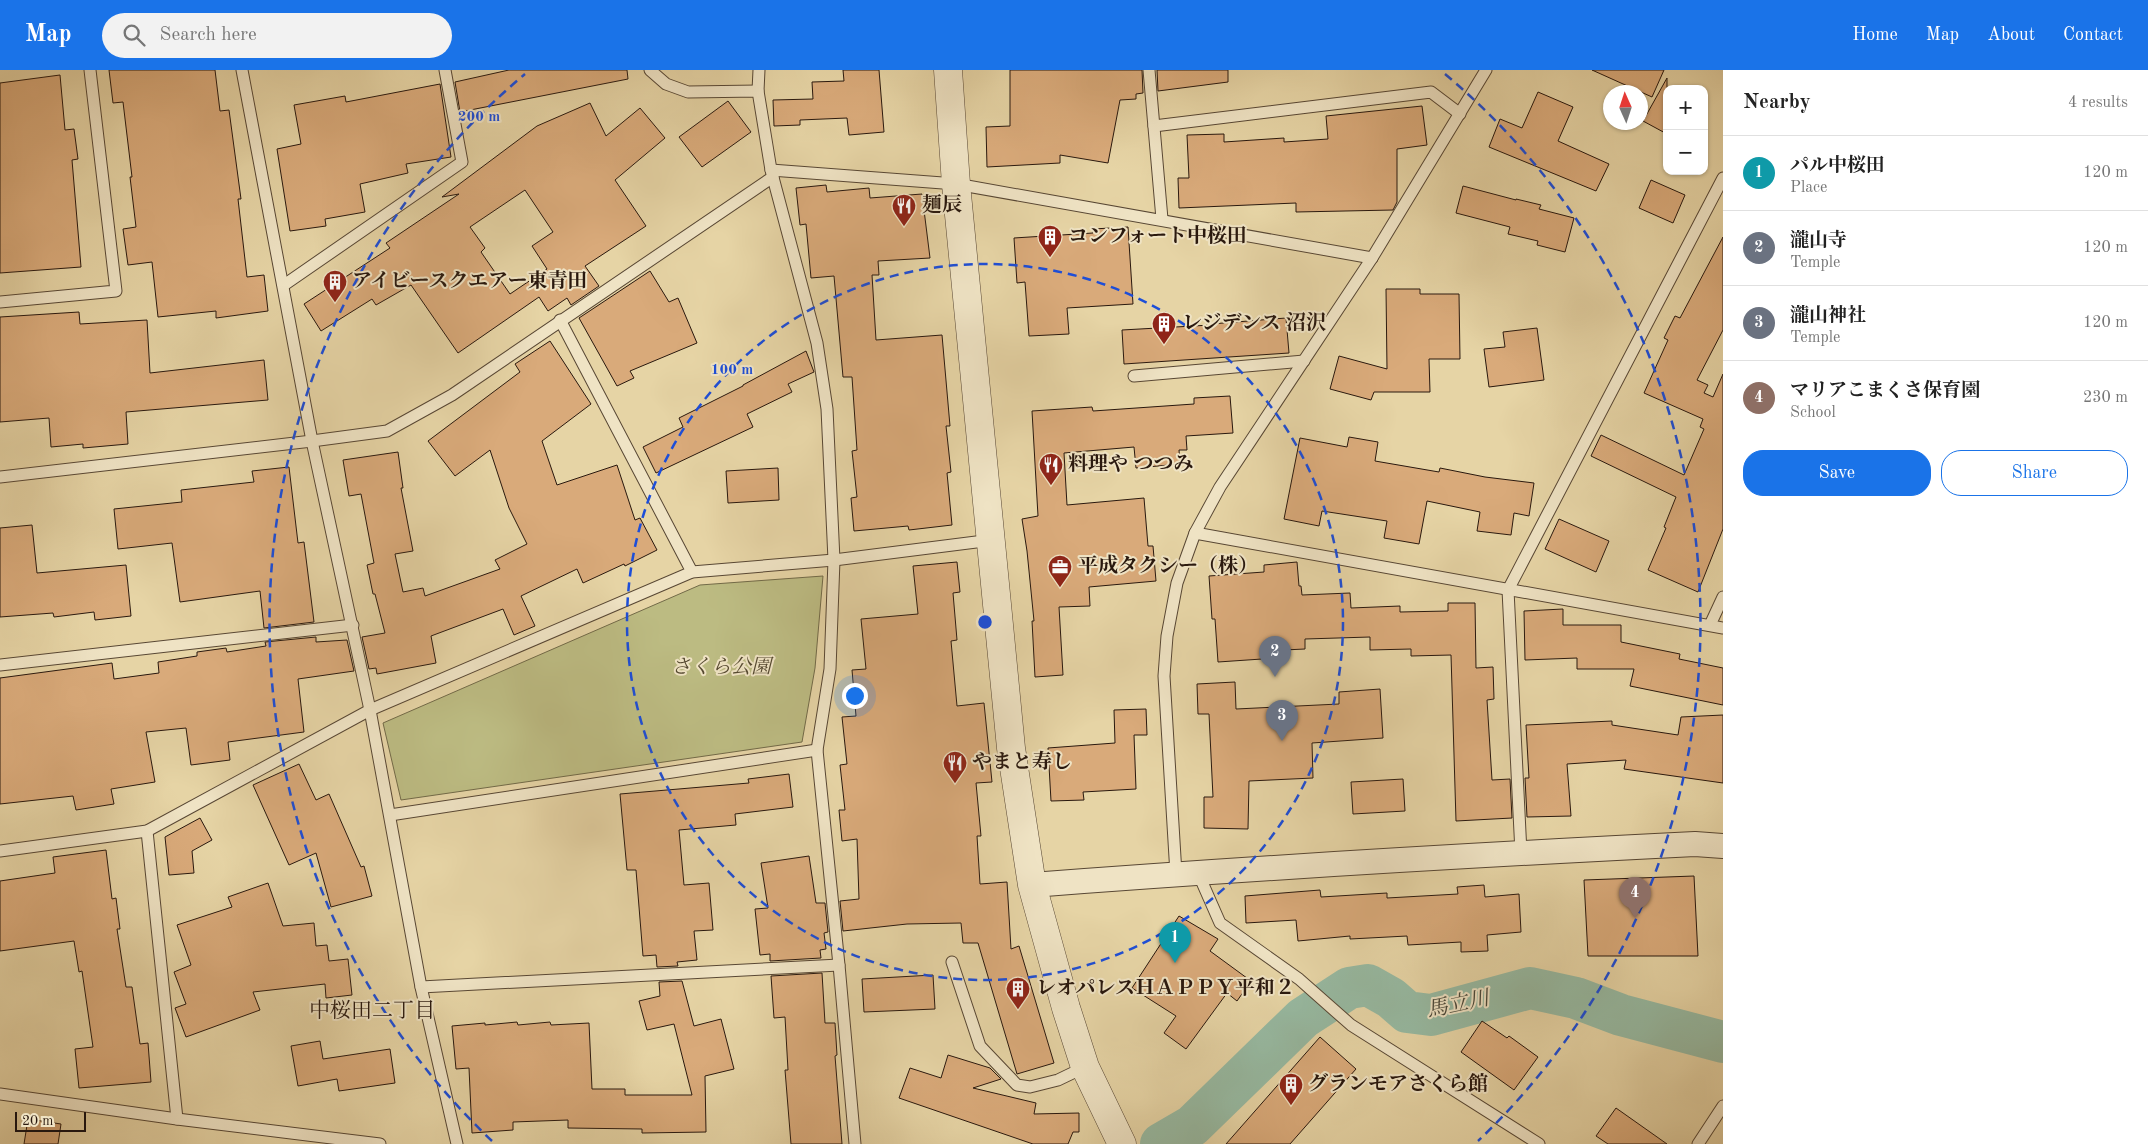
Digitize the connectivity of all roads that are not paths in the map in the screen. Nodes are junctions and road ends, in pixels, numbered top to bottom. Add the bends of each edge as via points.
1 (90, 70) edge
2 (242, 70) edge
3 (445, 70) edge
4 (650, 70) edge
5 (758, 70) edge
6 (948, 70) edge
7 (1149, 70) edge
8 (1486, 70) edge
9 (758, 91) junction
10 (1460, 114) junction
11 (1154, 126) junction
12 (772, 174) junction
13 (1723, 178) edge
14 (956, 184) junction
15 (1162, 219) junction
16 (1372, 258) junction
17 (284, 285) junction
18 (0, 302) edge
19 (560, 320) junction
20 (1304, 361) junction
21 (1134, 376) dead end
22 (312, 442) junction
23 (0, 477) edge
24 (1195, 533) junction
25 (992, 540) junction
26 (834, 560) junction
27 (692, 572) junction
28 (1508, 590) junction
29 (1723, 597) edge
30 (1710, 625) junction
31 (353, 626) junction
32 (1723, 628) edge
33 (0, 664) edge
34 (370, 710) junction
35 (817, 750) junction
36 (390, 815) junction
37 (147, 831) junction
38 (1723, 846) edge
39 (0, 850) edge
40 (1521, 853) junction
41 (1187, 873) junction
42 (1032, 885) junction
43 (952, 962) dead end
44 (839, 965) junction
45 (421, 987) junction
46 (1085, 1067) junction
47 (0, 1094) edge
48 (1723, 1106) edge
49 (177, 1119) junction
50 (1120, 1140) edge
51 (380, 1144) edge
52 (457, 1144) edge
53 (855, 1144) edge
54 (1539, 1144) edge
55 (1698, 1144) edge

1 - 18 lane via 116,291
2 - 17 lane
3 - 17 lane via 462,162
4 - 9 lane via 666,84 688,92
5 - 9 lane
6 - 14 street
7 - 11 lane
8 - 10 lane
9 - 12 lane
10 - 11 lane via 1431,92
10 - 16 lane
11 - 15 lane
12 - 14 lane
12 - 19 lane
12 - 26 lane via 817,343 828,409
13 - 28 lane
14 - 15 lane
14 - 25 street
15 - 16 lane
16 - 20 lane
17 - 22 lane
19 - 22 lane via 452,395 387,431
19 - 27 lane
20 - 21 lane
20 - 24 lane via 1220,487
22 - 23 lane
22 - 31 lane
24 - 28 lane
24 - 41 lane via 1177,583 1167,636 1164,676
25 - 26 lane
25 - 42 street via 1011,748
26 - 27 lane
26 - 35 lane via 830,669
27 - 34 lane
28 - 30 lane
28 - 40 lane
29 - 30 lane
30 - 32 lane
31 - 33 lane
31 - 34 lane
34 - 36 lane
34 - 37 lane
35 - 36 lane
35 - 44 lane
36 - 45 lane
37 - 39 lane
37 - 49 lane
38 - 40 street via 1695,844
40 - 41 street
41 - 42 street
41 - 54 lane via 1220,923 1299,979 1351,1025
42 - 46 street
43 - 46 lane via 980,1046 1017,1085 1030,1087 1058,1080
44 - 45 lane
44 - 53 lane
45 - 52 lane
46 - 50 street
47 - 49 lane
48 - 55 lane
49 - 51 lane

